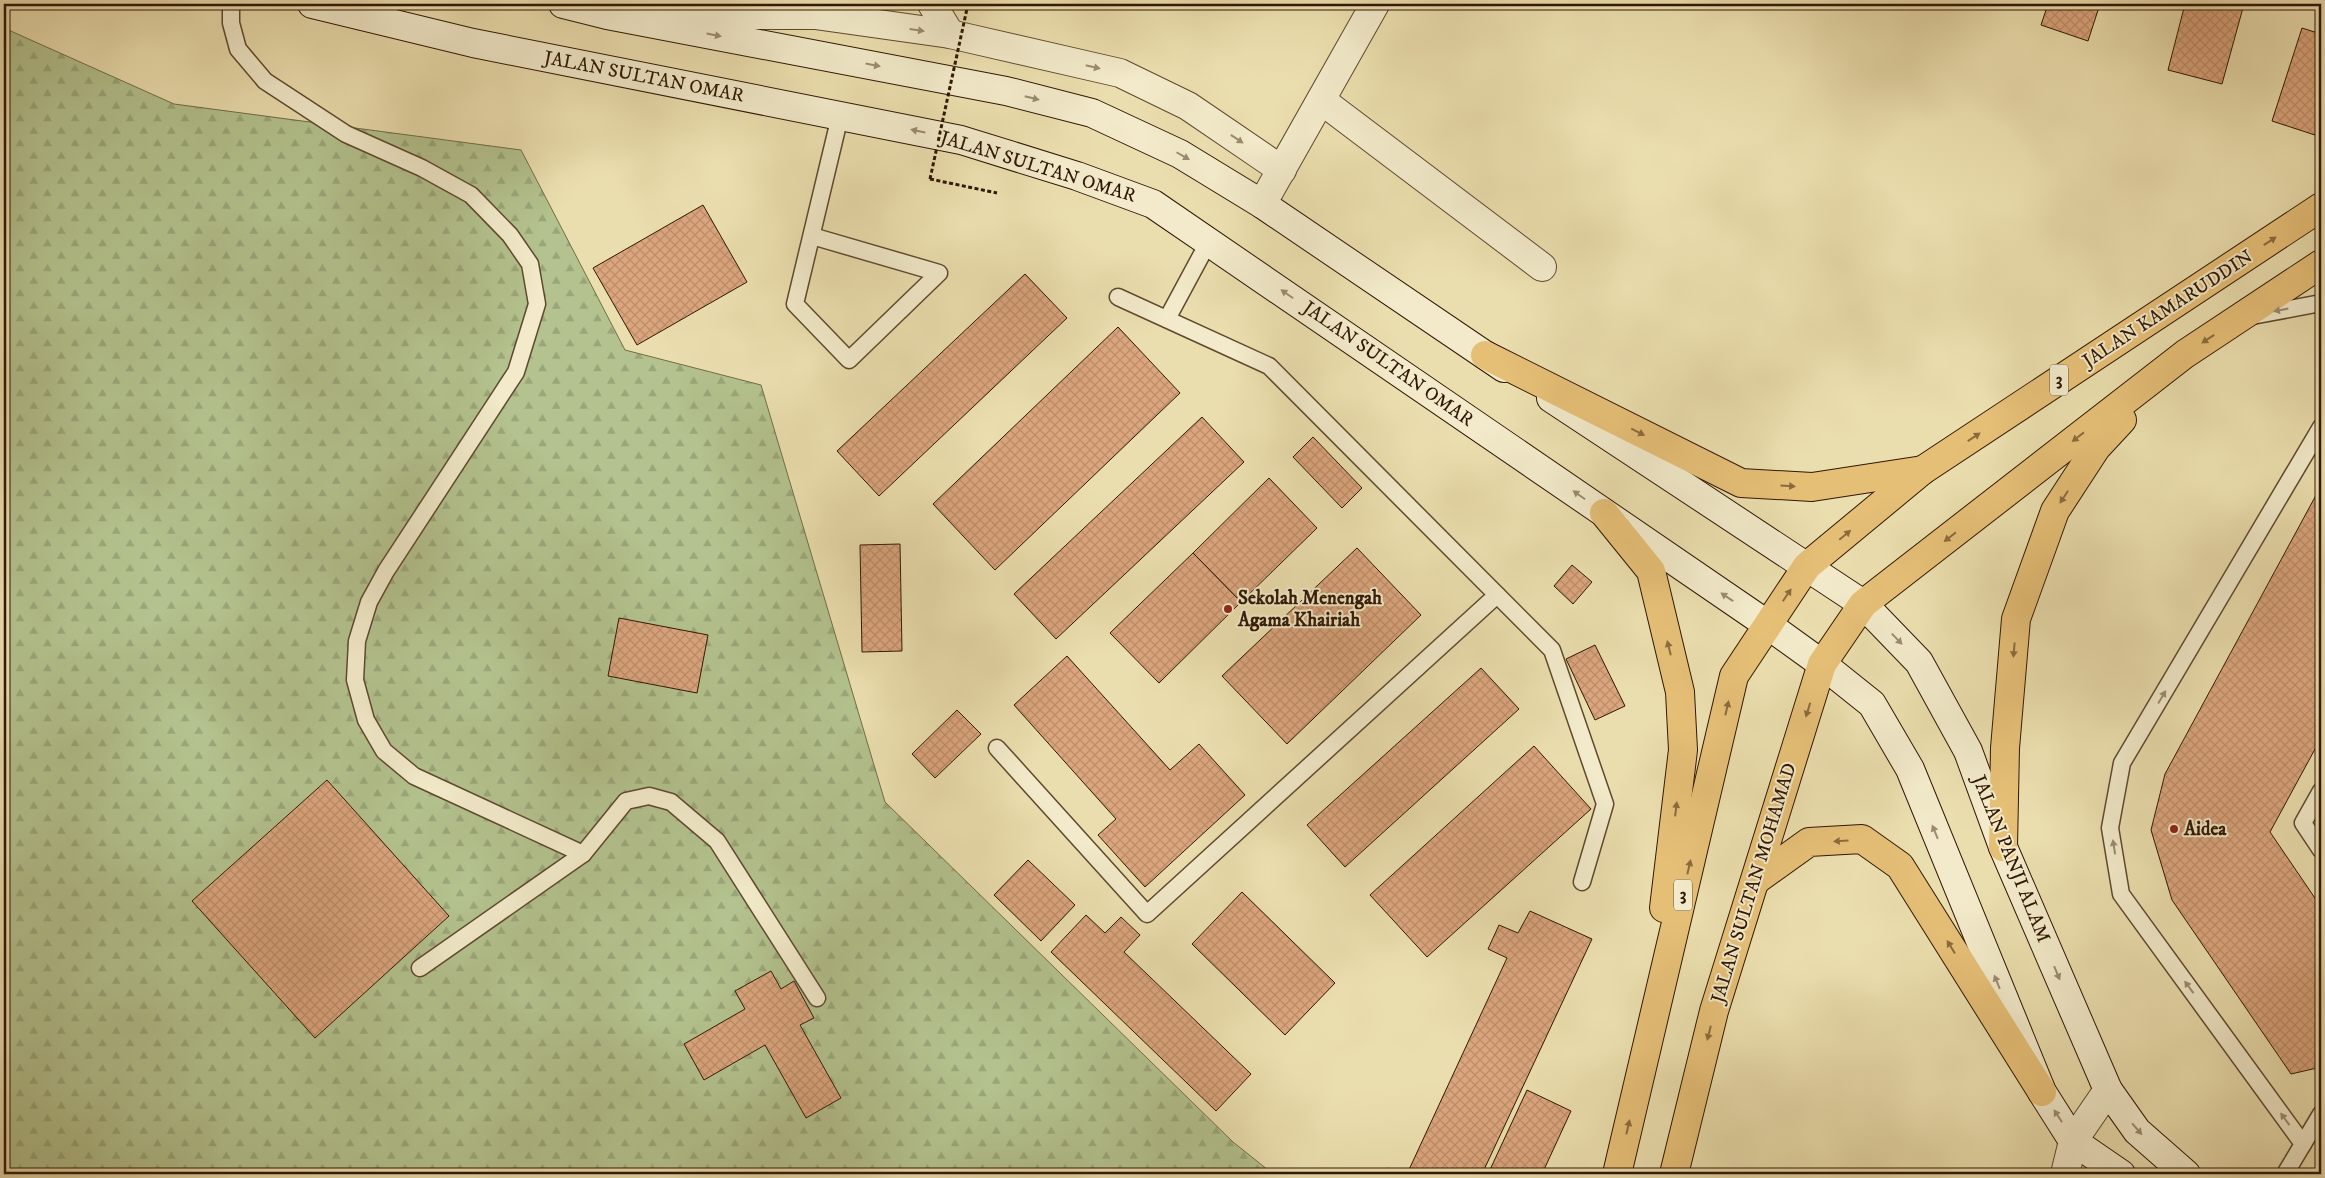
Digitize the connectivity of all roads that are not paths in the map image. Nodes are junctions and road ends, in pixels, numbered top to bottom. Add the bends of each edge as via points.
1 (230, 4) edge
2 (312, 4) edge
3 (563, 4) edge
4 (853, 4) edge
5 (932, 4) edge
6 (1375, 4) edge
7 (607, 15) junction
8 (815, 15) junction
9 (950, 34) junction
10 (1321, 100) junction
11 (840, 116) junction
12 (1282, 170) junction
13 (1262, 204) junction
14 (2321, 207) edge
15 (812, 236) junction
16 (1209, 241) junction
17 (2321, 264) edge
18 (1542, 267) dead end
19 (1118, 297) dead end
20 (2321, 303) edge
21 (2240, 318) junction
22 (1167, 319) junction
23 (2186, 354) junction
24 (1485, 355) junction
25 (2321, 427) edge
26 (1923, 470) junction
27 (1604, 513) junction
28 (1807, 566) junction
29 (1497, 596) junction
30 (1863, 604) junction
31 (1768, 625) junction
32 (1822, 664) junction
33 (997, 748) dead end
34 (2321, 791) edge
35 (2003, 847) junction
36 (2321, 850) edge
37 (584, 854) junction
38 (1756, 880) junction
39 (1582, 882) dead end
40 (420, 968) dead end
41 (817, 998) dead end
42 (1647, 1048) junction
43 (2108, 1090) junction
44 (2042, 1092) junction
45 (2321, 1114) edge
46 (2074, 1141) junction
47 (2303, 1144) junction
48 (1616, 1174) edge
49 (1674, 1174) edge
50 (2065, 1174) edge
51 (2121, 1174) edge
52 (2186, 1174) edge
53 (2285, 1174) edge

1 - 37 lane via 238,49 265,81 346,134 422,168 471,195 510,235 530,264 536,304 516,372 369,602 357,641 355,680 366,720 384,751 414,776
2 - 11 main road, JALAN SULTAN OMAR via 473,43
3 - 7 main road
4 - 8 main road
5 - 9 main road
6 - 10 main road
7 - 8 main road
7 -> 13 main road via 1006,91 1092,113 1180,154
8 -> 9 main road
9 -> 12 main road via 1120,73 1188,106
10 - 12 main road
10 - 18 main road
11 - 15 lane
16 -> 11 main road, JALAN SULTAN OMAR via 1154,204 1077,176 961,140
12 - 13 main road
13 - 24 main road
26 -> 14 highway, JALAN KAMARUDDIN / 3
15 - 15 lane via 903,262 940,272 849,360 795,304
16 - 22 lane
27 -> 16 main road, JALAN SULTAN OMAR
17 - 21 highway
19 - 22 lane
20 -> 21 lane
21 -> 23 highway
22 - 29 lane via 1269,366
23 -> 30 highway
23 -> 35 highway via 2096,448 2055,511 2016,619 2004,748
24 -> 26 highway via 1741,483 1812,487
24 - 28 main road
47 -> 25 lane via 2121,894 2110,828 2122,763
28 -> 26 highway, JALAN KAMARUDDIN / 3
31 -> 27 main road, JALAN SULTAN OMAR
42 -> 27 highway via 1683,750 1680,692 1651,571
28 - 30 main road, JALAN PANJI ALAM
31 -> 28 highway, JALAN KAMARUDDIN / 3
29 - 33 lane via 1146,914
29 - 39 lane via 1552,650 1605,804
30 - 32 highway, JALAN SULTAN MOHAMAD
30 -> 35 main road, JALAN PANJI ALAM via 1919,662 1968,751
31 - 32 main road
42 -> 31 highway, 3 via 1734,676
32 -> 38 highway, JALAN SULTAN MOHAMAD
44 -> 32 main road via 1910,769 1872,704
34 - 36 lane via 2303,823
35 -> 43 main road, JALAN PANJI ALAM
37 - 40 lane
37 - 41 lane via 626,801 649,796 671,802 717,841
44 -> 38 highway via 1900,866 1862,839 1809,842
38 -> 49 highway, JALAN SULTAN MOHAMAD via 1714,1011
48 -> 42 highway, 3
43 - 46 main road
43 -> 52 main road, JALAN PANJI ALAM via 2138,1131
46 -> 44 main road
45 - 47 lane
46 - 50 main road
46 - 51 main road
47 - 53 lane

